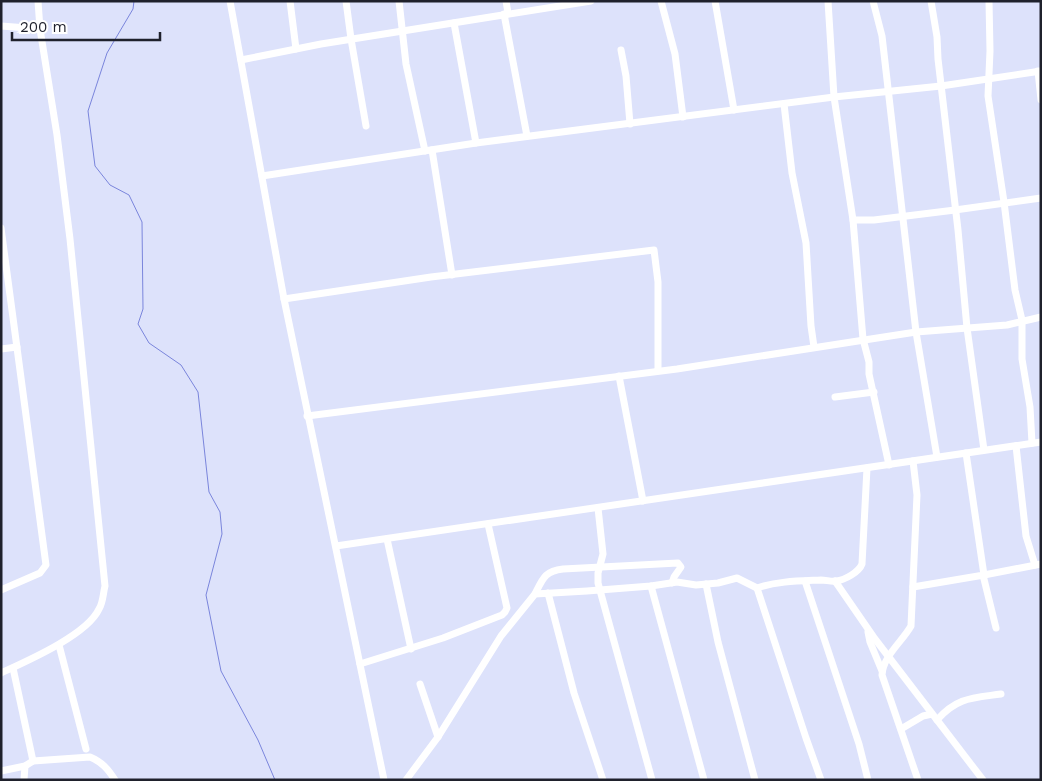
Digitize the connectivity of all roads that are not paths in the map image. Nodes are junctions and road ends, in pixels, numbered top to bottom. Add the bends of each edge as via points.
1 (38, 1) edge
2 (230, 1) edge
3 (290, 1) edge
4 (346, 1) edge
5 (399, 1) edge
6 (506, 1) edge
7 (591, 1) edge
8 (661, 1) edge
9 (715, 1) edge
10 (828, 1) edge
11 (873, 1) edge
12 (931, 1) edge
13 (989, 1) edge
14 (506, 14) junction
15 (454, 23) junction
16 (1, 26) edge
17 (40, 28) junction
18 (403, 32) junction
19 (351, 39) junction
20 (296, 49) junction
21 (621, 50) dead end
22 (241, 60) junction
23 (1039, 71) edge
24 (989, 78) junction
25 (941, 86) junction
26 (888, 91) junction
27 (834, 97) junction
28 (1041, 100) edge
29 (784, 104) junction
30 (734, 110) junction
31 (683, 117) junction
32 (630, 124) junction
33 (366, 126) dead end
34 (527, 136) junction
35 (476, 143) junction
36 (429, 150) junction
37 (262, 176) junction
38 (1041, 198) edge
39 (1004, 202) junction
40 (955, 210) junction
41 (903, 215) junction
42 (853, 220) junction
43 (1, 228) edge
44 (2, 248) edge
45 (452, 275) junction
46 (284, 299) junction
47 (1041, 317) edge
48 (1022, 320) junction
49 (967, 328) junction
50 (916, 332) junction
51 (863, 339) junction
52 (814, 347) junction
53 (17, 348) junction
54 (1, 349) edge
55 (658, 370) junction
56 (619, 376) junction
57 (874, 392) junction
58 (835, 398) dead end
59 (307, 416) junction
60 (1041, 442) edge
61 (1032, 443) junction
62 (1016, 446) junction
63 (984, 450) junction
64 (966, 453) junction
65 (937, 457) junction
66 (913, 461) junction
67 (889, 465) junction
68 (867, 468) junction
69 (643, 501) junction
70 (598, 508) junction
71 (488, 524) junction
72 (387, 538) junction
73 (336, 546) junction
74 (1038, 564) edge
75 (599, 566) junction
76 (983, 575) junction
77 (805, 581) junction
78 (835, 582) junction
79 (672, 583) junction
80 (706, 584) junction
81 (652, 586) junction
82 (913, 587) junction
83 (757, 588) junction
84 (1, 590) edge
85 (601, 590) junction
86 (535, 594) junction
87 (548, 594) junction
88 (996, 628) dead end
89 (868, 629) junction
90 (59, 645) junction
91 (410, 649) junction
92 (888, 656) junction
93 (360, 664) junction
94 (13, 668) junction
95 (882, 671) junction
96 (1, 673) edge
97 (420, 684) dead end
98 (1001, 694) dead end
99 (935, 717) junction
100 (901, 729) junction
101 (438, 737) junction
102 (86, 749) dead end
103 (33, 761) junction
104 (25, 766) junction
105 (1, 771) edge
106 (24, 780) edge
107 (115, 780) edge
108 (384, 780) edge
109 (406, 780) edge
110 (603, 780) edge
111 (652, 780) edge
112 (704, 780) edge
113 (755, 780) edge
114 (821, 780) edge
115 (868, 780) edge
116 (918, 780) edge
117 (983, 780) edge

1 - 17 street
2 - 22 street
3 - 20 street
4 - 19 street
5 - 18 street
6 - 14 street
7 - 14 street
8 - 31 street via 675,54
9 - 30 street
10 - 27 street
11 - 26 street via 882,36
12 - 25 street
13 - 24 street
14 - 15 street
14 - 34 street
15 - 18 street
15 - 35 street
16 - 17 street
17 - 90 street via 70,238 105,586 100,609 92,620
18 - 19 street
18 - 36 street via 406,64
19 - 20 street
19 - 33 street
20 - 22 street
21 - 32 street
22 - 37 street
23 - 24 street
23 - 28 street
24 - 25 street
24 - 39 street via 988,96
25 - 26 street
25 - 40 street
26 - 27 street
26 - 41 street
27 - 29 street
27 - 42 street
29 - 30 street
29 - 52 street via 792,173 806,243
30 - 31 street
31 - 32 street
32 - 34 street
34 - 35 street
35 - 36 street
36 - 37 street
36 - 45 street
37 - 46 street
38 - 39 street
39 - 40 street
39 - 48 street
40 - 41 street
40 - 49 street
41 - 42 street
41 - 50 street
42 - 51 street
43 - 44 street
44 - 53 street
45 - 46 street
45 - 55 street via 654,250 658,282
46 - 59 street
47 - 48 street
48 - 49 street via 1007,325
48 - 61 street via 1022,359
49 - 50 street
49 - 63 street
50 - 51 street
50 - 65 street
51 - 52 street
51 - 57 street
52 - 55 street
53 - 54 street
53 - 84 street via 46,565 40,573
55 - 56 street
56 - 59 street
56 - 69 street
57 - 58 street
57 - 67 street
59 - 73 street
60 - 61 street
61 - 62 street
62 - 63 street
62 - 74 street via 1026,536
63 - 64 street
64 - 65 street
64 - 76 street
65 - 66 street
66 - 67 street
66 - 82 street via 917,496
67 - 68 street
68 - 69 street
68 - 78 street via 861,568
69 - 70 street
70 - 71 street
70 - 75 street via 603,554
71 - 72 street
71 - 91 street via 507,608 505,612
72 - 73 street
72 - 91 street
73 - 93 street
74 - 76 street
75 - 79 street via 678,563 681,567
75 - 85 street
75 - 86 street via 553,570 542,579
76 - 82 street
76 - 88 street
77 - 78 street
77 - 83 street via 780,582
77 - 115 street via 860,744
78 - 89 street
79 - 80 street
79 - 81 street
80 - 83 street via 737,578
80 - 113 street
81 - 85 street
81 - 112 street
82 - 92 street via 911,626
83 - 114 street
85 - 87 street
85 - 111 street
86 - 87 street
86 - 101 street via 501,636
87 - 110 street via 574,693
89 - 92 street
89 - 95 street
90 - 94 street
90 - 102 street
91 - 93 street
92 - 95 street
92 - 99 street
93 - 108 street
94 - 96 street
94 - 103 street
95 - 100 street
97 - 101 street
98 - 99 street via 964,700
99 - 100 street via 923,716
99 - 117 street
100 - 116 street
101 - 109 street
103 - 104 street
103 - 107 street via 90,757 98,760
104 - 105 street
104 - 106 street

